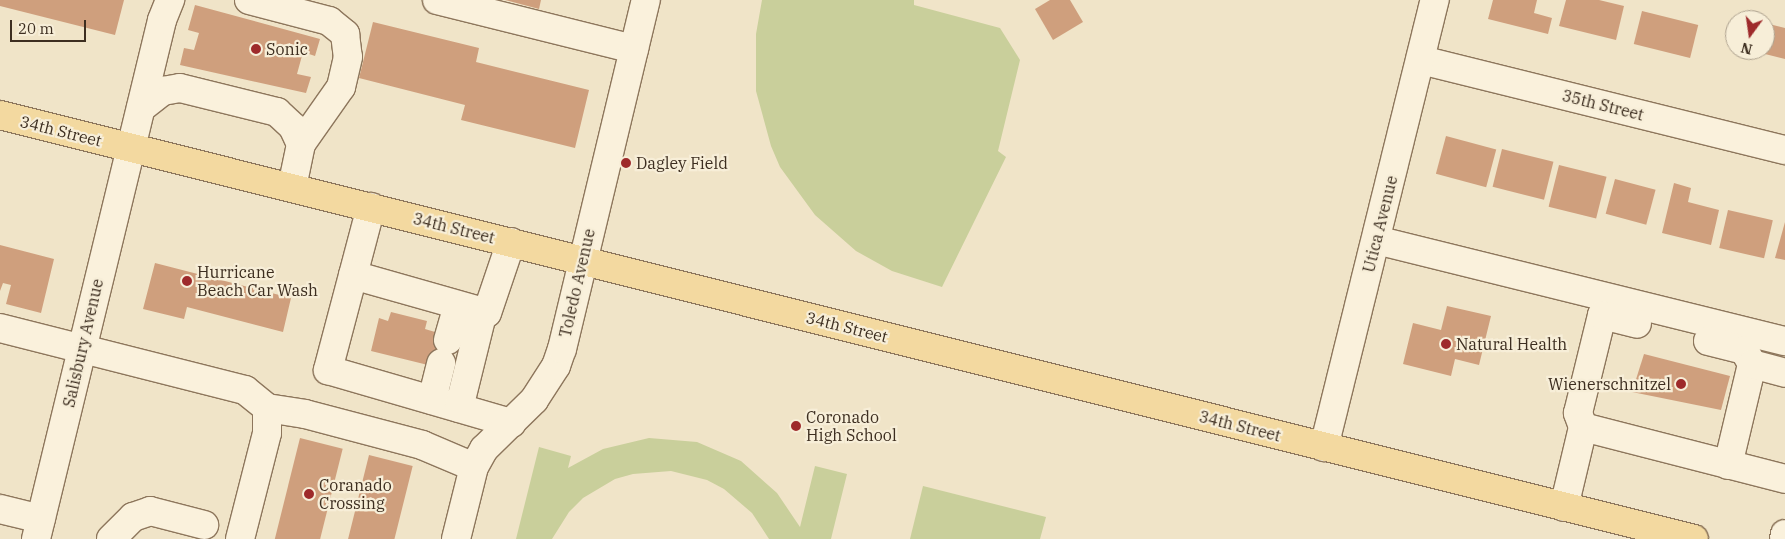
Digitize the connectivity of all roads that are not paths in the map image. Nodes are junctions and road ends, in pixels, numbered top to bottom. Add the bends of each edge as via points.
1 (170, 0) edge
2 (249, 0) edge
3 (438, 0) edge
4 (646, 0) edge
5 (1435, 0) edge
6 (634, 49) junction
7 (1421, 60) junction
8 (141, 108) junction
9 (0, 115) edge
10 (301, 144) junction
11 (130, 148) junction
12 (1785, 150) edge
13 (292, 187) junction
14 (372, 207) junction
15 (1376, 240) junction
16 (511, 242) junction
17 (582, 260) junction
18 (353, 276) junction
19 (470, 308) junction
20 (0, 328) edge
21 (1785, 341) edge
22 (82, 348) junction
23 (1752, 364) junction
24 (1785, 373) edge
25 (432, 400) junction
26 (267, 408) junction
27 (460, 408) junction
28 (511, 424) junction
29 (1583, 427) junction
30 (1324, 447) junction
31 (1728, 465) junction
32 (474, 467) junction
33 (1785, 479) edge
34 (1564, 507) junction
35 (0, 509) edge
36 (204, 524) dead end
37 (39, 534) edge
38 (1785, 534) edge
39 (111, 539) edge
40 (240, 539) edge
41 (456, 539) edge
42 (1694, 539) edge
43 (1784, 539) edge

1 - 8 street, Salisbury Avenue via 162,20
2 - 10 street via 329,21 345,34 348,56 341,87
3 - 6 street
4 - 6 street, Toledo Avenue
5 - 7 street, Utica Avenue
6 - 17 street, Toledo Avenue
7 - 12 street, 35th Street
7 - 15 street, Utica Avenue
8 - 10 street via 163,91 180,88 277,112 294,127
8 - 11 street, Salisbury Avenue
9 - 11 main road, 34th Street
10 - 13 street
11 - 13 main road, 34th Street
11 - 22 street, Salisbury Avenue
13 - 14 main road, 34th Street
14 - 16 main road, 34th Street
14 - 18 street
15 - 21 street
15 - 30 street, Utica Avenue
16 - 17 main road, 34th Street
16 - 19 street via 487,313
17 - 28 street, Toledo Avenue via 556,366 534,400
17 - 30 main road, 34th Street
18 - 19 street
18 - 25 street via 328,370
19 - 25 street via 445,352
19 - 27 street
20 - 22 street
22 - 26 street via 245,390
22 - 37 street, Salisbury Avenue
23 - 24 street
23 - 29 street via 1744,350 1602,315 1578,413
23 - 31 street
25 - 27 street
26 - 32 street via 305,414 422,445
26 - 40 street via 267,433
27 - 28 street
28 - 32 street, Toledo Avenue via 484,449
29 - 31 street
29 - 34 street
30 - 34 main road, 34th Street
31 - 33 street
32 - 41 street, Toledo Avenue
34 - 42 main road, 34th Street
35 - 37 street
36 - 39 street via 150,511 133,517
38 - 43 street

